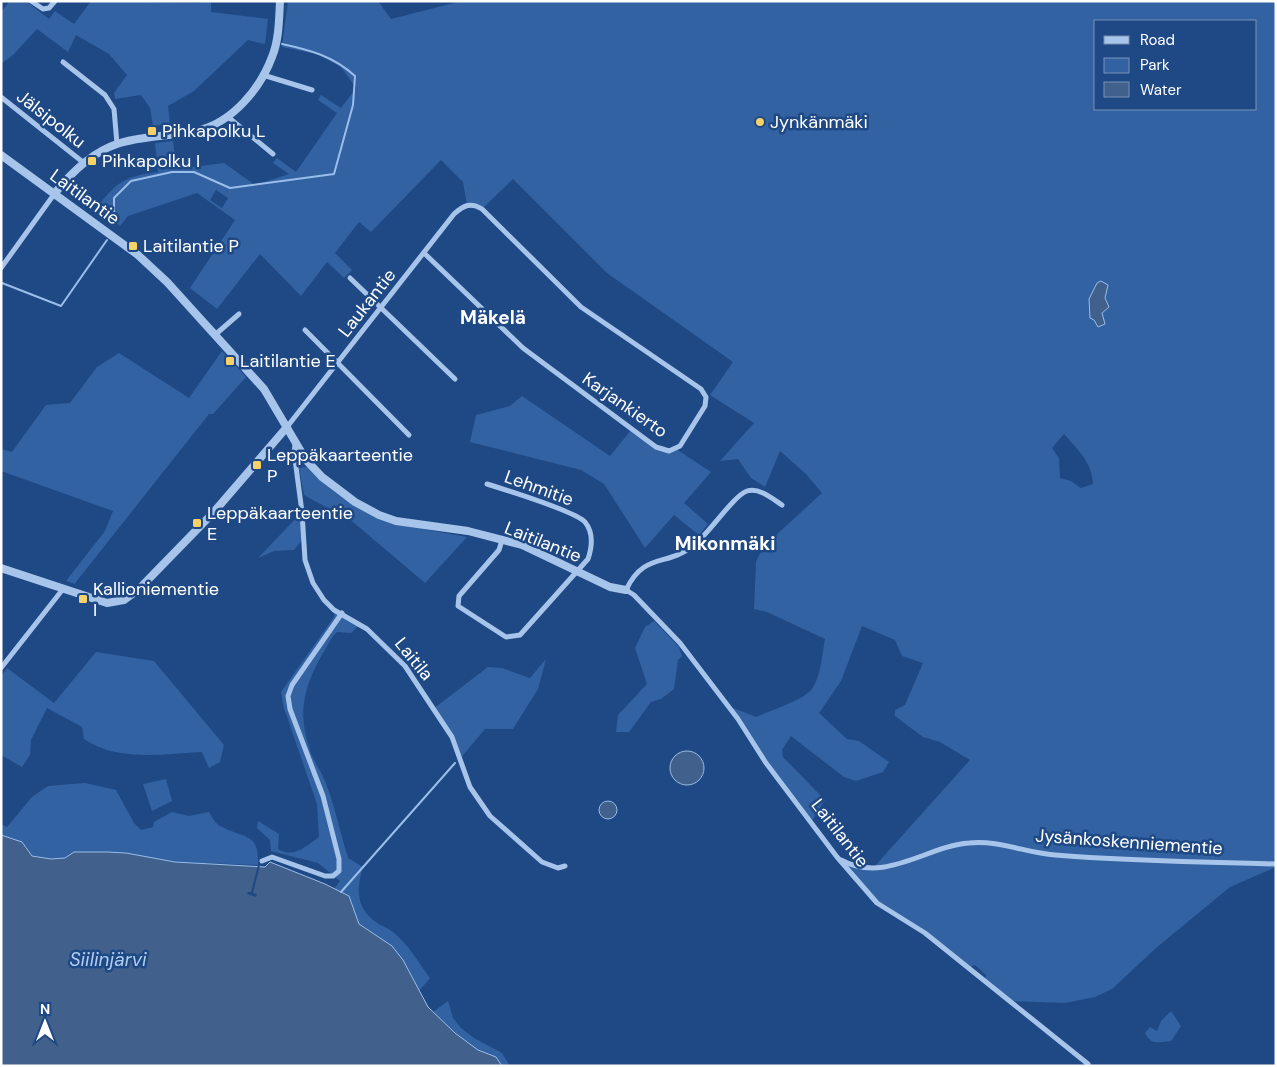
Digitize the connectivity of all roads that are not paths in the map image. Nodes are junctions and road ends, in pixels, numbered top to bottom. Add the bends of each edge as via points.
1 (31, 1) edge
2 (56, 1) edge
3 (280, 1) edge
4 (63, 62) dead end
5 (263, 75) junction
6 (312, 90) dead end
7 (1, 97) edge
8 (228, 117) junction
9 (117, 144) junction
10 (273, 154) dead end
11 (1, 155) edge
12 (84, 163) junction
13 (55, 193) junction
14 (475, 205) joint
15 (424, 253) junction
16 (1, 268) edge
17 (350, 278) dead end
18 (382, 307) junction
19 (239, 314) dead end
20 (305, 330) dead end
21 (216, 334) junction
22 (337, 363) junction
23 (455, 379) dead end
24 (287, 427) junction
25 (409, 435) dead end
26 (296, 445) junction
27 (487, 484) dead end
28 (782, 505) dead end
29 (502, 540) junction
30 (1, 568) edge
31 (577, 571) junction
32 (63, 589) junction
33 (626, 590) junction
34 (342, 613) junction
35 (1, 668) edge
36 (837, 857) junction
37 (262, 861) dead end
38 (1276, 864) edge
39 (565, 866) dead end
40 (1088, 1064) dead end

1 - 2 street via 43,9
3 - 5 street via 274,50
4 - 9 street via 105,95 114,109
5 - 6 street
5 - 8 street via 244,102
7 - 12 street, Jälsipolku
8 - 9 street via 200,130
8 - 10 street
9 - 12 street
11 - 13 street, Laitilantie
12 - 13 street
13 - 16 street
13 - 21 street, Laitilantie via 138,255
14 - 15 street, Laukantie via 468,205 454,214
14 - 15 street, Karjankierto via 581,307 701,389 706,397 705,406 680,446 669,451 656,447 544,365
15 - 18 street, Laukantie
17 - 18 street
18 - 22 street, Laukantie
18 - 23 street
19 - 21 street
20 - 22 street
21 - 24 street, Laitilantie via 264,388
22 - 24 street, Laukantie
22 - 25 street
24 - 26 street, Laitilantie
24 - 32 street via 212,513 131,594 115,603 107,603
26 - 29 street, Laitilantie via 322,477 355,502 380,515
26 - 34 street, Laitila via 294,452 305,560 313,583 324,600
27 - 31 street, Lehmitie via 578,516 584,521 592,538 592,549
28 - 33 street via 759,491 748,491 738,497 712,529 684,553 644,566 631,579
29 - 31 street, Laitilantie via 522,545
29 - 31 street via 499,550 459,596 458,606 506,637 520,635
30 - 32 street
31 - 33 street, Laitilantie via 610,587
32 - 35 street
33 - 36 street, Laitilantie via 680,643
34 - 37 street via 292,685 288,696 323,796 339,859 339,871 333,876 325,876 272,857
34 - 39 street, Laitila via 367,629 405,666 452,737 470,787 490,816 542,862 558,868
36 - 38 street, Jysänkoskenniementie via 860,867 881,867 918,859 953,845 984,842 1054,855
36 - 40 street, Laitilantie via 877,903 925,933

